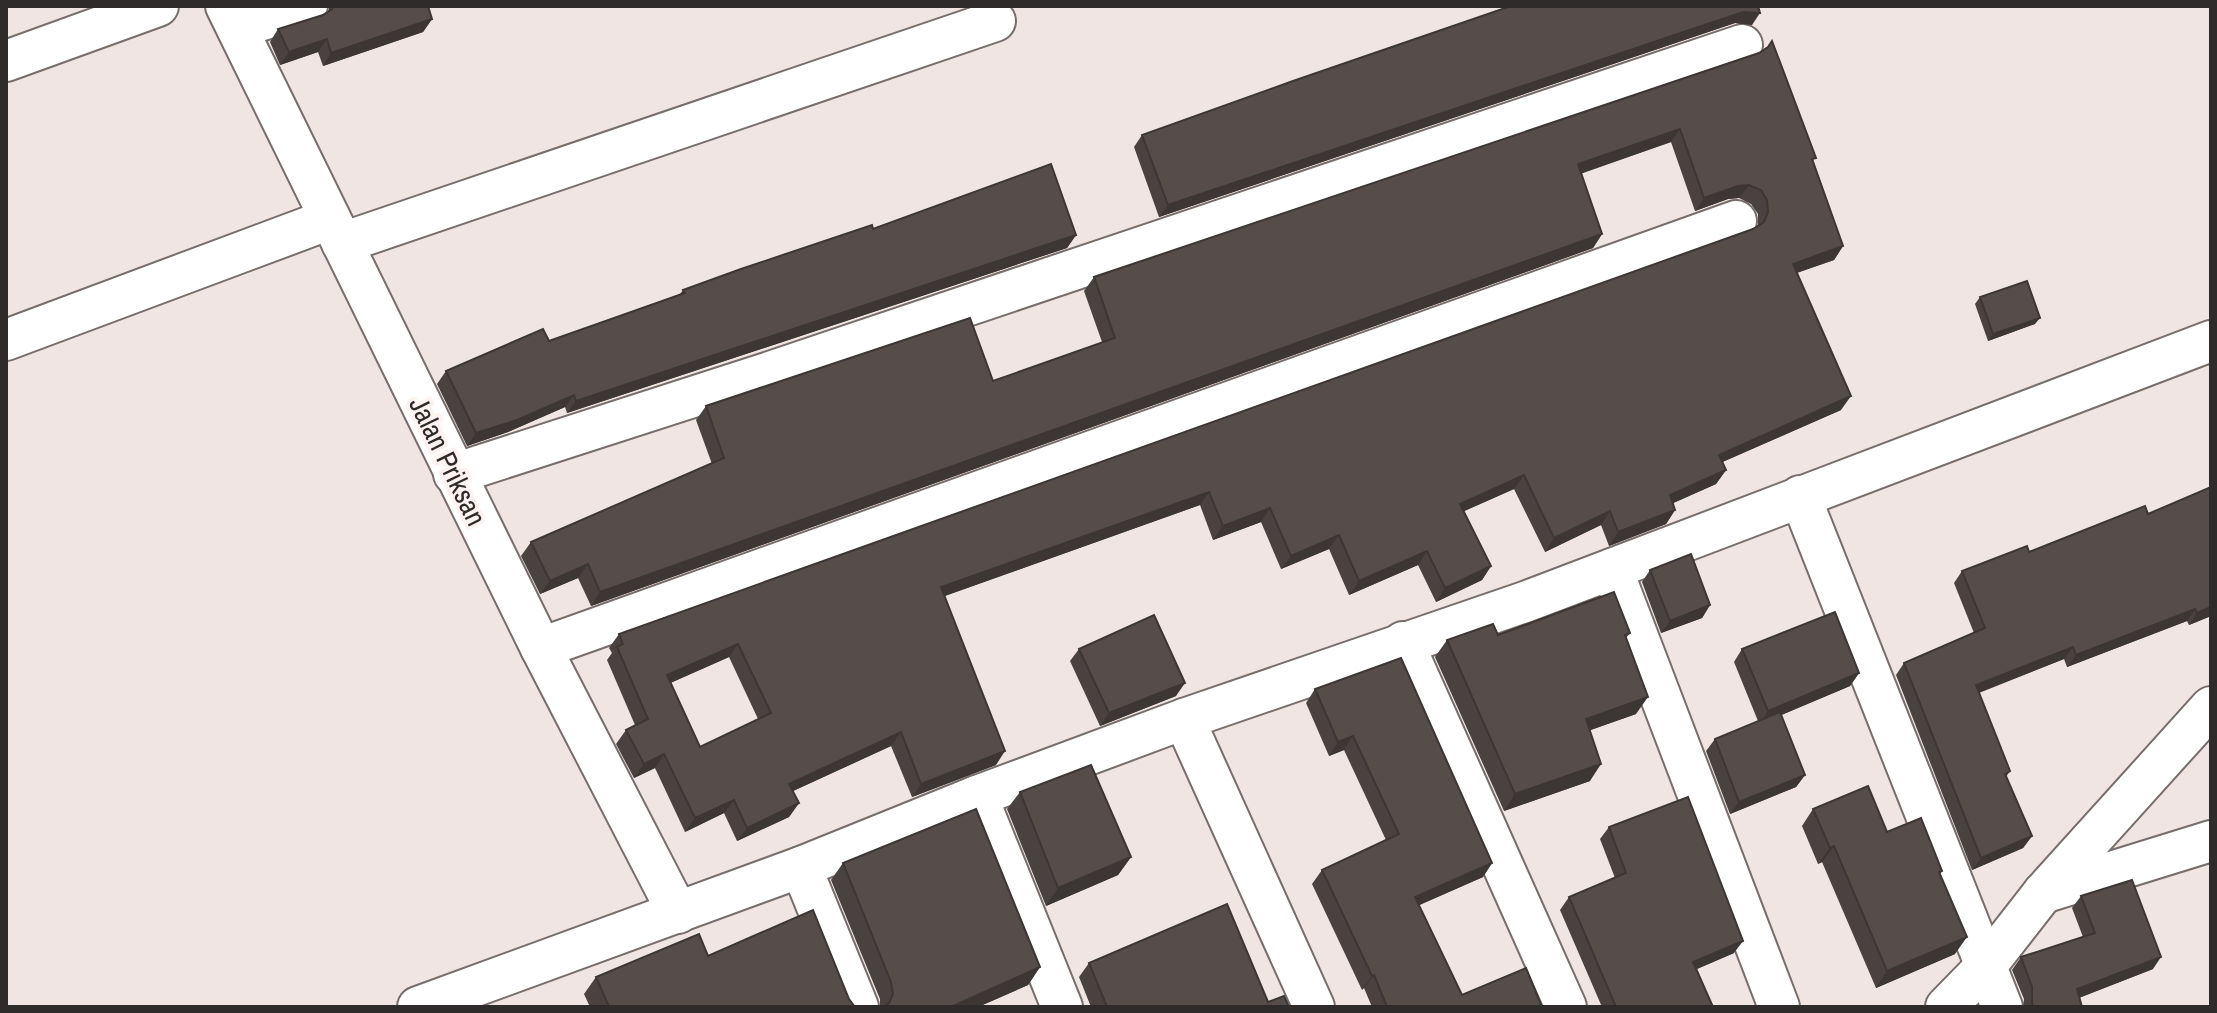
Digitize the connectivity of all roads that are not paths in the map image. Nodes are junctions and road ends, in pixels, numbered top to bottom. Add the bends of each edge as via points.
1 (158, 6) edge
2 (307, 6) edge
3 (232, 17) edge
4 (995, 21) dead end
5 (1742, 45) dead end
6 (6, 61) edge
7 (1736, 221) dead end
8 (336, 231) junction
9 (6, 340) edge
10 (2211, 341) edge
11 (454, 474) junction
12 (1800, 496) junction
13 (1612, 569) junction
14 (1403, 642) junction
15 (541, 648) junction
16 (2211, 707) edge
17 (1184, 719) junction
18 (977, 796) junction
19 (2211, 841) edge
20 (801, 867) junction
21 (2043, 893) junction
22 (678, 913) junction
23 (1986, 966) junction
24 (418, 1007) edge
25 (858, 1007) edge
26 (1062, 1007) edge
27 (1314, 1007) edge
28 (1566, 1007) edge
29 (1779, 1007) edge
30 (1946, 1007) edge
31 (2002, 1007) edge

1 - 6 street
2 - 3 street
3 - 8 street, Jalan Priksan
4 - 8 street
5 - 11 street
7 - 15 street
8 - 9 street
8 - 11 street, Jalan Priksan
10 - 12 street
11 - 15 street, Jalan Priksan
12 - 13 street
12 - 23 street
13 - 14 street
13 - 29 street
14 - 17 street
14 - 28 street
15 - 22 street, Jalan Priksan
16 - 21 street
17 - 18 street
17 - 27 street
18 - 20 street
18 - 26 street
19 - 21 street
20 - 22 street
20 - 25 street
21 - 23 street
22 - 24 street
23 - 30 street
23 - 31 street

